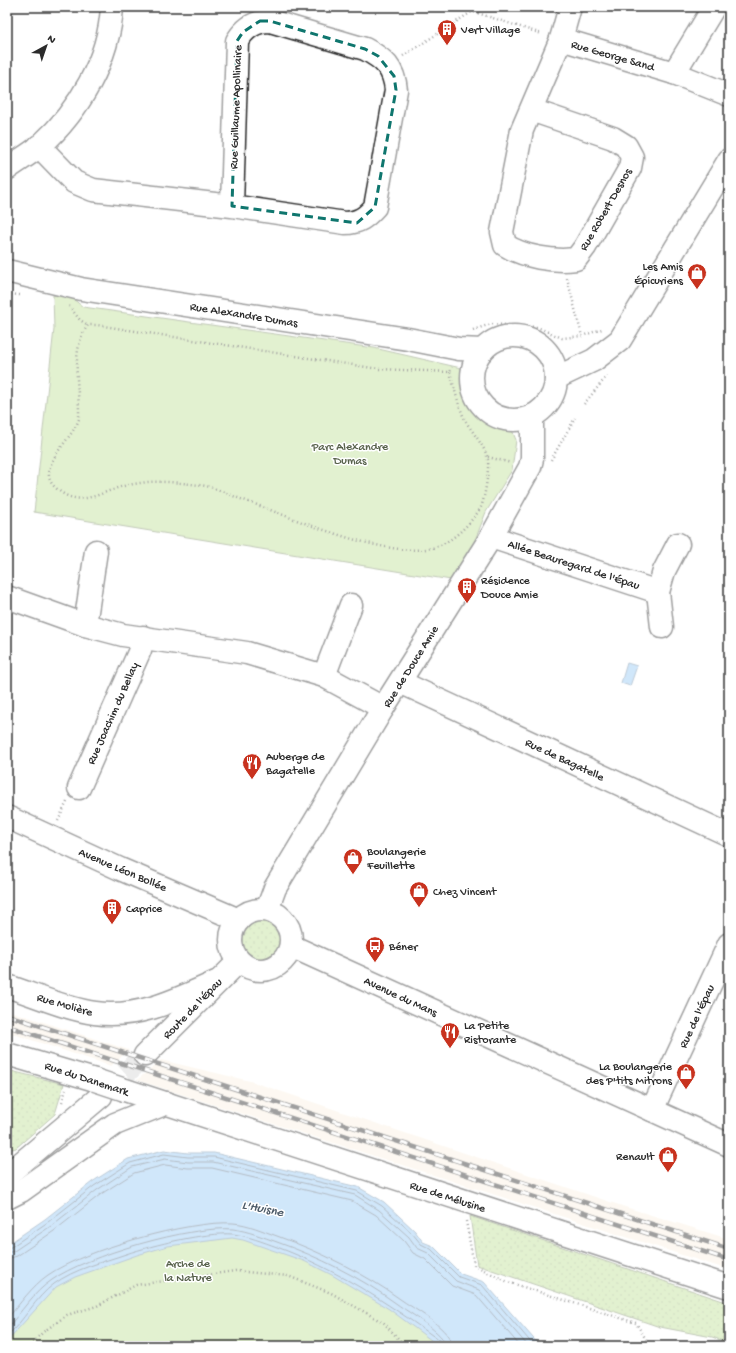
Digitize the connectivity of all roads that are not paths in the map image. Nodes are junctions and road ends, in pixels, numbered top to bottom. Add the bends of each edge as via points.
1 (112, 7) edge
2 (570, 7) edge
3 (714, 7) edge
4 (561, 40) junction
5 (674, 73) junction
6 (729, 95) edge
7 (531, 110) junction
8 (39, 146) junction
9 (729, 160) edge
10 (7, 169) edge
11 (232, 206) junction
12 (7, 271) edge
13 (483, 350) junction
14 (556, 378) junction
15 (532, 416) junction
16 (491, 537) junction
17 (678, 544) dead end
18 (96, 550) dead end
19 (658, 592) junction
20 (7, 597) edge
21 (351, 605) dead end
22 (85, 625) junction
23 (662, 627) dead end
24 (143, 637) junction
25 (324, 676) junction
26 (400, 682) junction
27 (383, 708) junction
28 (79, 788) road end
29 (7, 817) edge
30 (729, 835) edge
31 (267, 910) junction
32 (239, 920) junction
33 (729, 944) edge
34 (291, 946) junction
35 (239, 961) junction
36 (216, 982) junction
37 (7, 986) edge
38 (7, 1054) edge
39 (145, 1055) tunnel mouth
40 (96, 1093) junction
41 (167, 1103) junction
42 (652, 1110) junction
43 (729, 1145) edge
44 (7, 1175) edge
45 (7, 1198) edge
46 (729, 1287) edge

1 - 8 street via 104,48 85,92
2 - 4 street, Rue George Sand
3 - 5 street
4 - 5 street, Rue George Sand
4 - 7 street
5 - 6 street, Rue George Sand
7 - 7 street, Rue Robert Desnos via 522,130 502,232 505,245 517,253 563,261 576,258 585,247 630,168 632,157 626,146 614,138
8 - 10 street
8 - 11 street, Rue Guillaume Apollinaire via 74,182 93,190
9 - 14 street via 620,340 594,360
11 - 11 street, Rue Guillaume Apollinaire via 345,223 357,223 368,216 375,207 379,195 396,90 394,76 388,66 378,56 365,49 270,21 260,21 243,32 237,41
12 - 13 street, Rue Alexandre Dumas via 81,289 459,349
13 - 14 street via 494,341 508,336 529,339 547,352 554,364
13 - 15 street via 472,376 474,390 480,403 491,413 504,419 518,420
14 - 15 street via 553,394 544,408
15 - 16 street, Rue de Douce Amie via 530,467
16 - 19 street, Allée Beauregard de l'Épau
16 - 26 street, Rue de Douce Amie
17 - 19 street via 664,571
18 - 22 street
19 - 23 street
20 - 22 street
21 - 25 street
22 - 24 street via 123,635
24 - 25 street via 247,653
24 - 28 street, Rue Joachim du Bellay via 140,650
25 - 27 street
26 - 27 street, Rue de Douce Amie
26 - 30 street, Rue de Bagatelle
27 - 31 street, Rue de Douce Amie via 275,888
29 - 32 street, Avenue Léon Bollée
31 - 32 street via 252,911
31 - 34 street via 282,918 289,927
32 - 35 street via 231,941
33 - 42 street, Rue de l'Épau
34 - 35 street via 282,962 266,970 249,968
34 - 42 street, Avenue du Mans
35 - 36 street, Route de l'Épau
36 - 37 street, Rue Molière via 148,1009 111,1014 78,1009
36 - 39 street, Route de l'Épau
38 - 40 street, Rue du Danemark
40 - 41 street, Rue du Danemark, bridge via 125,1090
40 - 44 street
41 - 45 street via 115,1124 21,1191
41 - 46 street, Rue de Mélusine
42 - 43 street, Avenue du Mans

